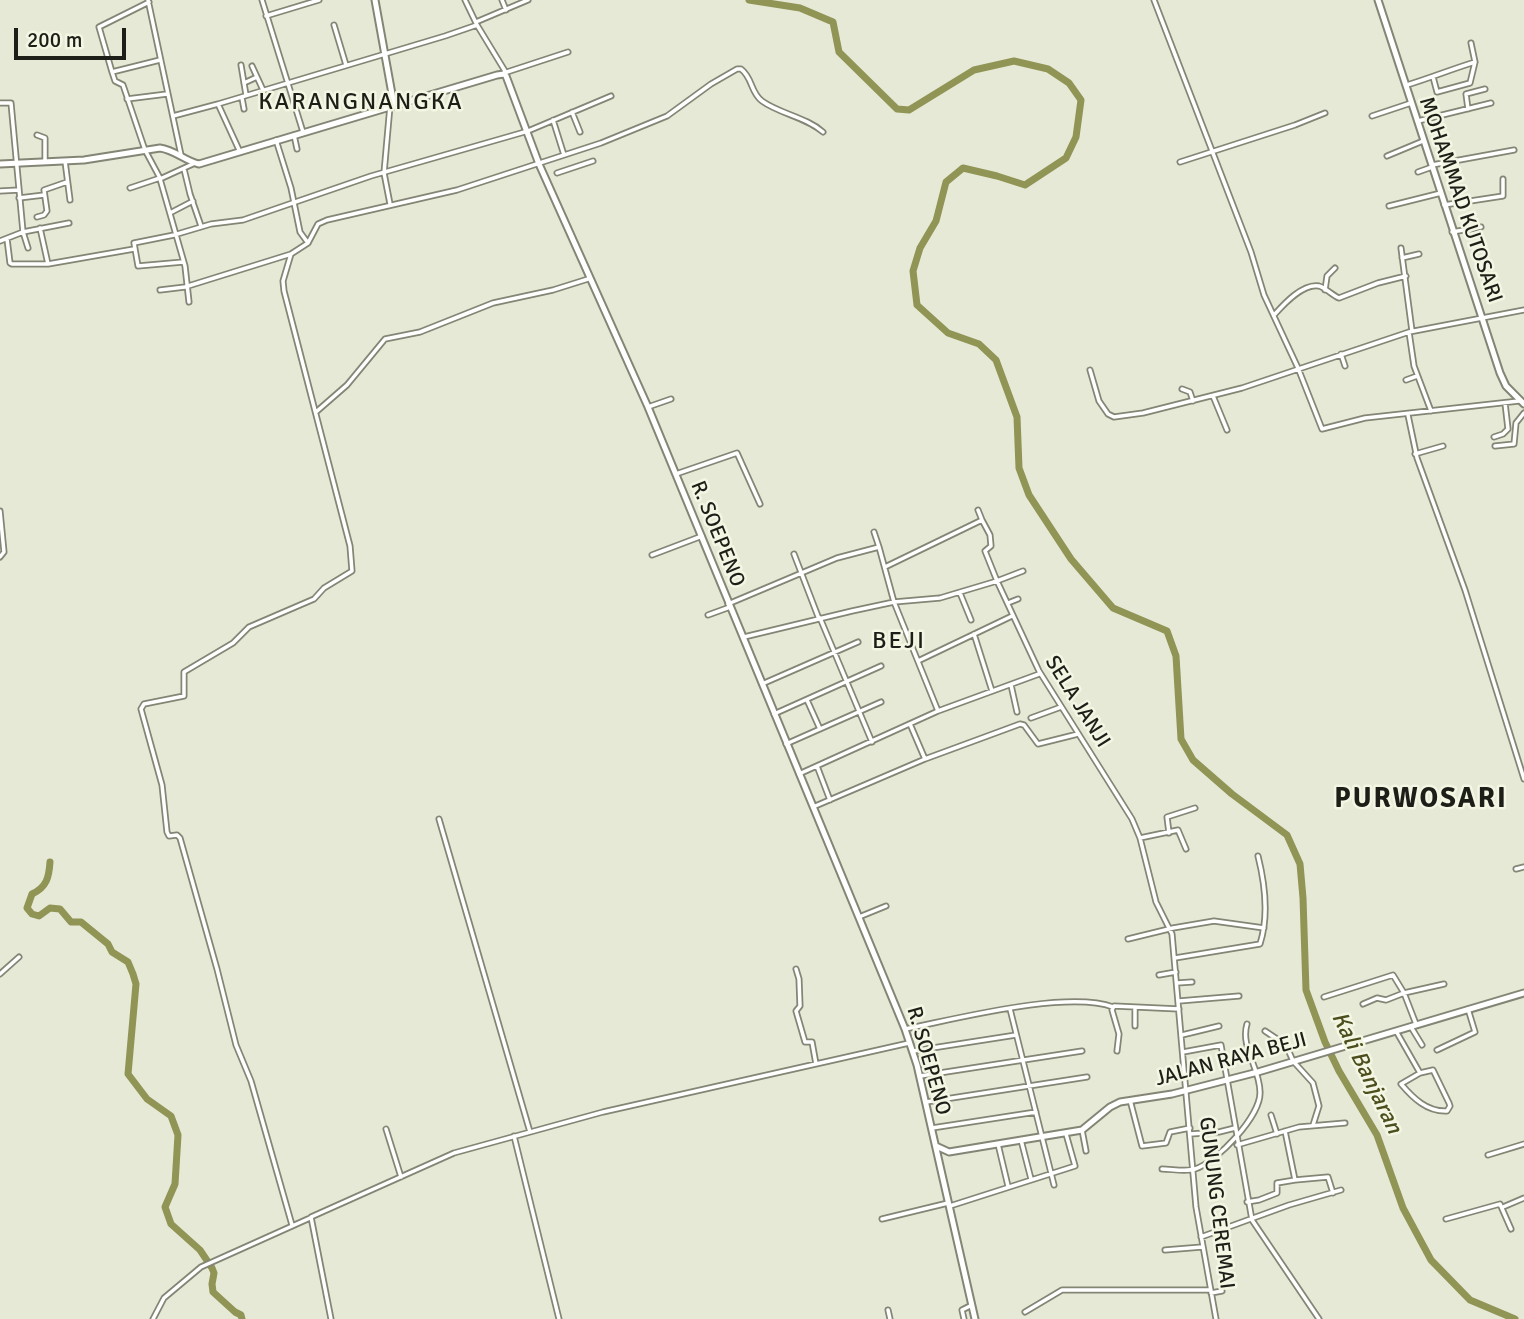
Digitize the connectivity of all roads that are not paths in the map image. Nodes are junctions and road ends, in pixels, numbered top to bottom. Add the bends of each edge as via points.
1 (261, 0) edge
2 (319, 0) edge
3 (375, 0) edge
4 (465, 0) edge
5 (502, 0) edge
6 (528, 0) edge
7 (1154, 0) edge
8 (1378, 0) edge
9 (148, 1) edge
10 (310, 1) edge
11 (506, 10) junction
12 (266, 16) junction
13 (476, 23) junction
14 (334, 25) dead end
15 (1471, 43) dead end
16 (568, 52) dead end
17 (384, 54) junction
18 (160, 60) junction
19 (1475, 62) junction
20 (241, 65) dead end
21 (346, 65) junction
22 (252, 66) dead end
23 (111, 72) junction
24 (504, 73) junction
25 (257, 77) junction
26 (1433, 77) junction
27 (289, 82) junction
28 (244, 83) junction
29 (1405, 86) junction
30 (1485, 89) dead end
31 (263, 90) junction
32 (167, 93) junction
33 (244, 96) junction
34 (611, 96) dead end
35 (127, 99) junction
36 (0, 103) edge
37 (1410, 103) junction
38 (1491, 103) dead end
39 (218, 104) junction
40 (392, 106) junction
41 (1468, 109) junction
42 (244, 110) dead end
43 (572, 112) junction
44 (1325, 113) dead end
45 (1372, 116) dead end
46 (172, 117) junction
47 (553, 120) junction
48 (1417, 121) junction
49 (528, 131) junction
50 (303, 132) junction
51 (580, 132) dead end
52 (822, 132) dead end
53 (37, 135) dead end
54 (294, 135) junction
55 (276, 140) junction
56 (1423, 141) junction
57 (177, 145) junction
58 (165, 148) junction
59 (297, 149) dead end
60 (145, 150) junction
61 (1514, 150) dead end
62 (240, 152) junction
63 (1213, 152) junction
64 (181, 155) junction
65 (564, 155) junction
66 (1387, 156) dead end
67 (65, 161) junction
68 (593, 161) dead end
69 (1180, 162) dead end
70 (17, 163) junction
71 (45, 163) junction
72 (195, 163) junction
73 (0, 164) edge
74 (539, 164) junction
75 (1432, 166) junction
76 (184, 169) junction
77 (1418, 172) dead end
78 (384, 173) junction
79 (557, 173) dead end
80 (160, 178) junction
81 (1503, 179) dead end
82 (67, 182) junction
83 (130, 188) dead end
84 (19, 190) junction
85 (0, 191) edge
86 (1441, 193) junction
87 (44, 195) junction
88 (19, 198) junction
89 (70, 200) dead end
90 (193, 201) junction
91 (294, 202) junction
92 (390, 204) junction
93 (1444, 205) junction
94 (1389, 206) dead end
95 (170, 213) junction
96 (37, 217) dead end
97 (69, 223) dead end
98 (201, 226) junction
99 (1481, 227) dead end
100 (40, 229) junction
101 (23, 232) junction
102 (1452, 232) junction
103 (174, 235) junction
104 (7, 239) junction
105 (0, 241) edge
106 (308, 243) junction
107 (28, 248) dead end
108 (1401, 248) dead end
109 (134, 249) junction
110 (291, 254) junction
111 (1419, 254) dead end
112 (1402, 258) junction
113 (183, 262) junction
114 (48, 264) junction
115 (1335, 268) dead end
116 (1406, 276) junction
117 (588, 279) junction
118 (186, 287) junction
119 (160, 290) dead end
120 (1325, 290) junction
121 (189, 302) dead end
122 (1524, 310) edge
123 (1275, 314) junction
124 (1483, 319) junction
125 (1410, 331) junction
126 (1341, 354) junction
127 (1345, 366) dead end
128 (1298, 368) junction
129 (1090, 370) dead end
130 (1418, 376) junction
131 (1406, 380) dead end
132 (1182, 389) dead end
133 (1213, 396) junction
134 (671, 399) dead end
135 (1193, 401) junction
136 (1522, 402) edge
137 (1505, 403) junction
138 (648, 407) junction
139 (1431, 411) junction
140 (316, 412) junction
141 (1524, 413) edge
142 (1408, 415) junction
143 (1227, 430) dead end
144 (1494, 437) dead end
145 (1443, 446) dead end
146 (1495, 446) dead end
147 (1415, 454) junction
148 (676, 474) junction
149 (760, 504) dead end
150 (978, 510) dead end
151 (0, 511) edge
152 (982, 520) junction
153 (874, 532) dead end
154 (702, 536) junction
155 (879, 547) junction
156 (794, 554) dead end
157 (652, 555) dead end
158 (0, 556) edge
159 (885, 567) junction
160 (1023, 571) dead end
161 (802, 574) junction
162 (997, 581) junction
163 (960, 593) junction
164 (1018, 599) dead end
165 (894, 602) junction
166 (1008, 603) junction
167 (729, 606) junction
168 (708, 615) dead end
169 (1012, 616) junction
170 (820, 619) junction
171 (971, 620) dead end
172 (974, 634) junction
173 (741, 638) junction
174 (858, 642) dead end
175 (834, 652) junction
176 (918, 662) junction
177 (881, 666) dead end
178 (1040, 673) junction
179 (846, 682) junction
180 (762, 684) junction
181 (1011, 685) junction
182 (993, 691) junction
183 (807, 699) junction
184 (881, 702) dead end
185 (1061, 707) junction
186 (859, 711) junction
187 (938, 712) junction
188 (1017, 712) dead end
189 (774, 714) junction
190 (1031, 718) dead end
191 (910, 724) junction
192 (820, 729) junction
193 (1078, 734) junction
194 (872, 742) junction
195 (786, 744) junction
196 (925, 759) junction
197 (817, 766) junction
198 (799, 774) junction
199 (1524, 779) edge
200 (830, 800) junction
201 (813, 807) junction
202 (1195, 808) dead end
203 (439, 819) dead end
204 (1169, 832) junction
205 (1140, 838) junction
206 (1186, 849) dead end
207 (1258, 856) dead end
208 (1524, 867) edge
209 (1517, 869) dead end
210 (886, 906) dead end
211 (859, 917) junction
212 (1264, 928) junction
213 (1171, 929) junction
214 (1128, 939) dead end
215 (19, 957) dead end
216 (1175, 958) junction
217 (796, 970) dead end
218 (1177, 972) junction
219 (0, 974) edge
220 (1159, 975) dead end
221 (1192, 982) dead end
222 (1177, 984) junction
223 (1444, 984) dead end
224 (1404, 993) junction
225 (1524, 993) edge
226 (1239, 996) dead end
227 (1324, 997) dead end
228 (1179, 1001) junction
229 (1363, 1004) dead end
230 (1113, 1007) junction
231 (1135, 1007) junction
232 (1010, 1009) junction
233 (1179, 1009) junction
234 (1468, 1009) junction
235 (1247, 1024) dead end
236 (1413, 1025) junction
237 (1135, 1026) dead end
238 (1219, 1027) dead end
239 (905, 1029) junction
240 (1395, 1030) junction
241 (1265, 1031) dead end
242 (1016, 1035) junction
243 (1182, 1035) junction
244 (910, 1043) junction
245 (1422, 1045) dead end
246 (1437, 1050) dead end
247 (913, 1051) junction
248 (1082, 1051) dead end
249 (1117, 1051) dead end
250 (1183, 1052) junction
251 (1023, 1060) junction
252 (1293, 1061) junction
253 (816, 1064) junction
254 (1258, 1072) junction
255 (1420, 1073) junction
256 (920, 1076) junction
257 (1087, 1077) dead end
258 (1227, 1080) junction
259 (1029, 1085) junction
260 (1187, 1090) junction
261 (1130, 1100) junction
262 (926, 1102) junction
263 (1036, 1112) junction
264 (1271, 1115) dead end
265 (1345, 1123) dead end
266 (1313, 1125) junction
267 (932, 1128) junction
268 (1190, 1128) junction
269 (386, 1129) dead end
270 (1082, 1130) junction
271 (1285, 1131) junction
272 (530, 1132) junction
273 (1066, 1133) junction
274 (1235, 1133) junction
275 (1191, 1134) junction
276 (1277, 1134) junction
277 (514, 1136) junction
278 (1043, 1137) junction
279 (1021, 1140) junction
280 (998, 1144) junction
281 (1524, 1144) edge
282 (1237, 1145) junction
283 (936, 1146) junction
284 (1086, 1151) dead end
285 (949, 1152) junction
286 (1488, 1155) dead end
287 (940, 1165) junction
288 (1162, 1168) dead end
289 (1194, 1170) junction
290 (1052, 1172) junction
291 (401, 1177) junction
292 (1031, 1179) junction
293 (1295, 1180) junction
294 (1054, 1185) dead end
295 (1008, 1186) junction
296 (1341, 1190) dead end
297 (1333, 1193) junction
298 (1524, 1198) edge
299 (1247, 1202) junction
300 (950, 1205) junction
301 (1503, 1208) junction
302 (310, 1218) junction
303 (882, 1219) dead end
304 (1446, 1219) dead end
305 (1252, 1220) junction
306 (292, 1225) junction
307 (1511, 1229) dead end
308 (1200, 1237) junction
309 (1202, 1247) junction
310 (1165, 1250) dead end
311 (1210, 1292) junction
312 (1222, 1292) dead end
313 (972, 1305) junction
314 (888, 1310) dead end
315 (1024, 1312) dead end
316 (153, 1319) edge
317 (331, 1319) edge
318 (559, 1319) edge
319 (890, 1319) edge
320 (964, 1319) edge
321 (975, 1319) edge
322 (1216, 1319) edge
323 (1318, 1319) edge

1 - 12 street
2 - 10 street
3 - 17 street
4 - 13 street
5 - 11 street
6 - 11 street
7 - 63 street
8 - 29 street, MOHAMMAD KUTOSARI
9 - 18 street
9 - 23 street via 99,26
10 - 12 street
11 - 13 street
12 - 27 street
13 - 17 street
13 - 24 street
14 - 21 street
15 - 19 street
16 - 24 street
17 - 21 street
17 - 40 street
18 - 23 street
18 - 32 street
19 - 26 street
19 - 26 street via 1468,85 1437,92
20 - 28 street
21 - 27 street
22 - 25 street
23 - 35 street via 123,85
24 - 40 street
24 - 49 street, R. SOEPENO
25 - 28 street
25 - 31 street
26 - 29 street
27 - 31 street
27 - 50 street
28 - 33 street
29 - 37 street, MOHAMMAD KUTOSARI
30 - 41 street via 1466,94
31 - 33 street
32 - 35 street
32 - 46 street
33 - 39 street
33 - 42 street
34 - 43 street
35 - 60 street
36 - 70 street via 11,103
37 - 45 street
37 - 48 street, MOHAMMAD KUTOSARI
38 - 41 street
39 - 46 street
39 - 62 street
40 - 50 street
40 - 78 street
41 - 48 street
43 - 47 street
43 - 51 street
44 - 63 street
46 - 57 street
47 - 49 street
47 - 65 street
48 - 56 street, MOHAMMAD KUTOSARI
49 - 74 street, R. SOEPENO
49 - 78 street
50 - 54 street
52 - 65 street via 758,98 741,69 667,116
53 - 71 street via 45,138
54 - 55 street
54 - 59 street
55 - 62 street
55 - 91 street
56 - 66 street
56 - 75 street, MOHAMMAD KUTOSARI
57 - 58 street
57 - 64 street
58 - 60 street
58 - 64 street
60 - 67 street
60 - 80 street
61 - 75 street
62 - 72 street
63 - 69 street
63 - 123 street
64 - 72 street
65 - 74 street
67 - 71 street
67 - 82 street
68 - 79 street
70 - 71 street
70 - 73 street
70 - 84 street
72 - 76 street
74 - 92 street via 457,190
74 - 117 street, R. SOEPENO
75 - 77 street
75 - 86 street, MOHAMMAD KUTOSARI
76 - 80 street
76 - 90 street
78 - 91 street
78 - 92 street
80 - 83 street
80 - 95 street
81 - 93 street via 1503,196
82 - 87 street via 45,189
82 - 89 street
84 - 85 street
84 - 88 street
86 - 93 street, MOHAMMAD KUTOSARI
86 - 94 street
87 - 88 street
87 - 96 street via 47,211
88 - 101 street
90 - 95 street
90 - 98 street
91 - 98 street via 243,220
91 - 106 street via 300,232
92 - 106 street via 322,222
93 - 102 street, MOHAMMAD KUTOSARI
95 - 103 street
97 - 100 street
98 - 103 street
99 - 102 street
100 - 101 street
100 - 114 street
101 - 104 street
101 - 107 street
102 - 124 street, MOHAMMAD KUTOSARI
103 - 109 street via 135,242
103 - 113 street
104 - 105 street
104 - 114 street via 10,264
106 - 110 street
108 - 112 street
109 - 113 street via 138,266
109 - 114 street
110 - 118 street
110 - 140 street via 284,291
111 - 112 street
112 - 116 street
113 - 118 street
115 - 120 street via 1327,276
116 - 120 street via 1339,298
116 - 125 street
117 - 138 street, R. SOEPENO
117 - 140 street via 493,303 420,332 385,339 347,385
118 - 119 street
118 - 121 street
120 - 123 street via 1308,288
122 - 124 street
123 - 128 street
124 - 125 street
124 - 136 street, MOHAMMAD KUTOSARI via 1500,373
125 - 126 street
125 - 130 street
126 - 127 street
126 - 128 street
128 - 133 street
128 - 142 street via 1324,430 1364,418
129 - 135 street via 1102,409 1114,417
130 - 131 street
130 - 139 street
132 - 135 street via 1190,392
133 - 135 street
133 - 143 street
134 - 138 street
136 - 137 street
137 - 139 street
137 - 144 street via 1508,429
138 - 148 street, R. SOEPENO
139 - 142 street
140 - 306 street via 350,546 352,571 314,599 249,627 233,643 184,672 184,696 144,704 142,709 162,785 167,832 180,838 236,1045 251,1081
141 - 146 street via 1516,423 1514,444
142 - 147 street
145 - 147 street
147 - 199 street via 1465,590
148 - 149 street via 737,453
148 - 154 street, R. SOEPENO
150 - 152 street, SELA JANJI
151 - 158 street via 4,552
152 - 159 street
152 - 162 street, SELA JANJI via 991,538 985,551
153 - 155 street
154 - 157 street
154 - 167 street, R. SOEPENO
155 - 159 street
155 - 161 street via 837,558
156 - 161 street
159 - 165 street
160 - 162 street
161 - 167 street
161 - 170 street
162 - 163 street
162 - 166 street, SELA JANJI
163 - 165 street
163 - 171 street
164 - 166 street
165 - 170 street
165 - 176 street
166 - 169 street, SELA JANJI
167 - 168 street
167 - 173 street, R. SOEPENO
169 - 172 street
169 - 178 street, SELA JANJI
170 - 173 street
170 - 175 street
172 - 176 street
172 - 182 street
173 - 180 street, R. SOEPENO
174 - 175 street
175 - 179 street
175 - 180 street
176 - 187 street
177 - 179 street
178 - 181 street
178 - 185 street, SELA JANJI
179 - 183 street
179 - 186 street
180 - 189 street, R. SOEPENO
181 - 182 street
181 - 188 street
182 - 187 street
183 - 189 street
183 - 192 street
184 - 186 street
185 - 190 street
185 - 193 street, SELA JANJI
186 - 192 street
186 - 194 street
187 - 191 street
189 - 195 street, R. SOEPENO
191 - 194 street
191 - 196 street
192 - 195 street
193 - 196 street via 1038,744 1020,724
193 - 205 street, SELA JANJI via 1125,806
194 - 197 street
195 - 198 street, R. SOEPENO
196 - 200 street
197 - 198 street
197 - 200 street
198 - 201 street, R. SOEPENO
200 - 201 street
201 - 211 street, R. SOEPENO
202 - 204 street via 1167,817
203 - 272 street
204 - 205 street
204 - 206 street via 1178,830
205 - 213 street, SELA JANJI via 1153,894
207 - 212 street
208 - 209 street
210 - 211 street
211 - 239 street, R. SOEPENO
212 - 213 street via 1213,921
212 - 216 street via 1258,946
213 - 214 street
213 - 216 street, SELA JANJI
215 - 219 street
216 - 218 street, SELA JANJI
217 - 253 street via 800,1006 796,1011 805,1042 813,1042
218 - 220 street
218 - 222 street, SELA JANJI
221 - 222 street
222 - 228 street, SELA JANJI
223 - 224 street
224 - 227 street via 1393,975
224 - 229 street
224 - 236 street
225 - 234 street, JALAN RAYA BEJI
226 - 228 street
228 - 233 street, SELA JANJI
230 - 231 street
230 - 232 street via 1080,1001
230 - 249 street via 1119,1034
231 - 233 street
231 - 237 street
232 - 239 street
232 - 242 street
233 - 243 street, SELA JANJI
234 - 236 street, JALAN RAYA BEJI
234 - 246 street via 1475,1032
235 - 254 street via 1244,1038
236 - 240 street, JALAN RAYA BEJI
236 - 245 street
238 - 243 street
239 - 244 street, R. SOEPENO
240 - 252 street, JALAN RAYA BEJI
240 - 255 street
241 - 252 street via 1286,1045
242 - 247 street
242 - 251 street
243 - 250 street, SELA JANJI
244 - 247 street, R. SOEPENO
244 - 253 street
247 - 256 street, R. SOEPENO
248 - 251 street
250 - 258 street via 1220,1044
250 - 260 street, SELA JANJI
251 - 256 street
251 - 259 street
252 - 254 street, JALAN RAYA BEJI
252 - 266 street via 1317,1091 1319,1106
253 - 272 street
254 - 258 street, JALAN RAYA BEJI
254 - 274 street via 1260,1101
255 - 255 street via 1401,1085 1417,1103 1447,1111 1449,1103 1433,1070
256 - 262 street, R. SOEPENO
257 - 259 street
258 - 260 street, JALAN RAYA BEJI
258 - 274 street
259 - 262 street
259 - 263 street
260 - 261 street, JALAN RAYA BEJI
260 - 268 street, GUNUNG CEREMAI
261 - 268 street via 1142,1147 1166,1143 1170,1132
261 - 270 street, JALAN RAYA BEJI via 1110,1107
262 - 267 street, R. SOEPENO
263 - 267 street
263 - 278 street
264 - 276 street
265 - 266 street
266 - 271 street
267 - 283 street, R. SOEPENO
268 - 275 street, GUNUNG CEREMAI
269 - 291 street
270 - 273 street, JALAN RAYA BEJI
270 - 284 street
271 - 276 street
271 - 293 street
272 - 277 street
273 - 278 street, JALAN RAYA BEJI
273 - 290 street via 1075,1166
274 - 275 street
274 - 282 street
274 - 289 street via 1217,1157
275 - 289 street, GUNUNG CEREMAI
276 - 282 street
277 - 291 street via 454,1153
277 - 318 street
278 - 279 street, JALAN RAYA BEJI
278 - 290 street
279 - 280 street, JALAN RAYA BEJI
279 - 292 street
280 - 285 street, JALAN RAYA BEJI
280 - 295 street
281 - 286 street
282 - 299 street
283 - 285 street
283 - 287 street, R. SOEPENO
285 - 287 street
287 - 300 street, R. SOEPENO
288 - 289 street
289 - 308 street, GUNUNG CEREMAI
290 - 292 street
290 - 294 street
291 - 302 street
292 - 295 street
293 - 297 street via 1328,1177
293 - 299 street via 1277,1183 1277,1193
295 - 300 street
296 - 297 street
297 - 305 street
298 - 301 street
299 - 305 street
300 - 303 street
300 - 313 street, R. SOEPENO
301 - 304 street via 1499,1204
301 - 307 street
302 - 306 street
302 - 317 street
305 - 308 street
305 - 323 street
306 - 316 street via 201,1266 164,1298
308 - 309 street, GUNUNG CEREMAI
309 - 310 street
309 - 311 street, GUNUNG CEREMAI
311 - 312 street
311 - 315 street via 1062,1290
311 - 322 street, GUNUNG CEREMAI
313 - 320 street via 962,1310
313 - 321 street, R. SOEPENO
314 - 319 street

